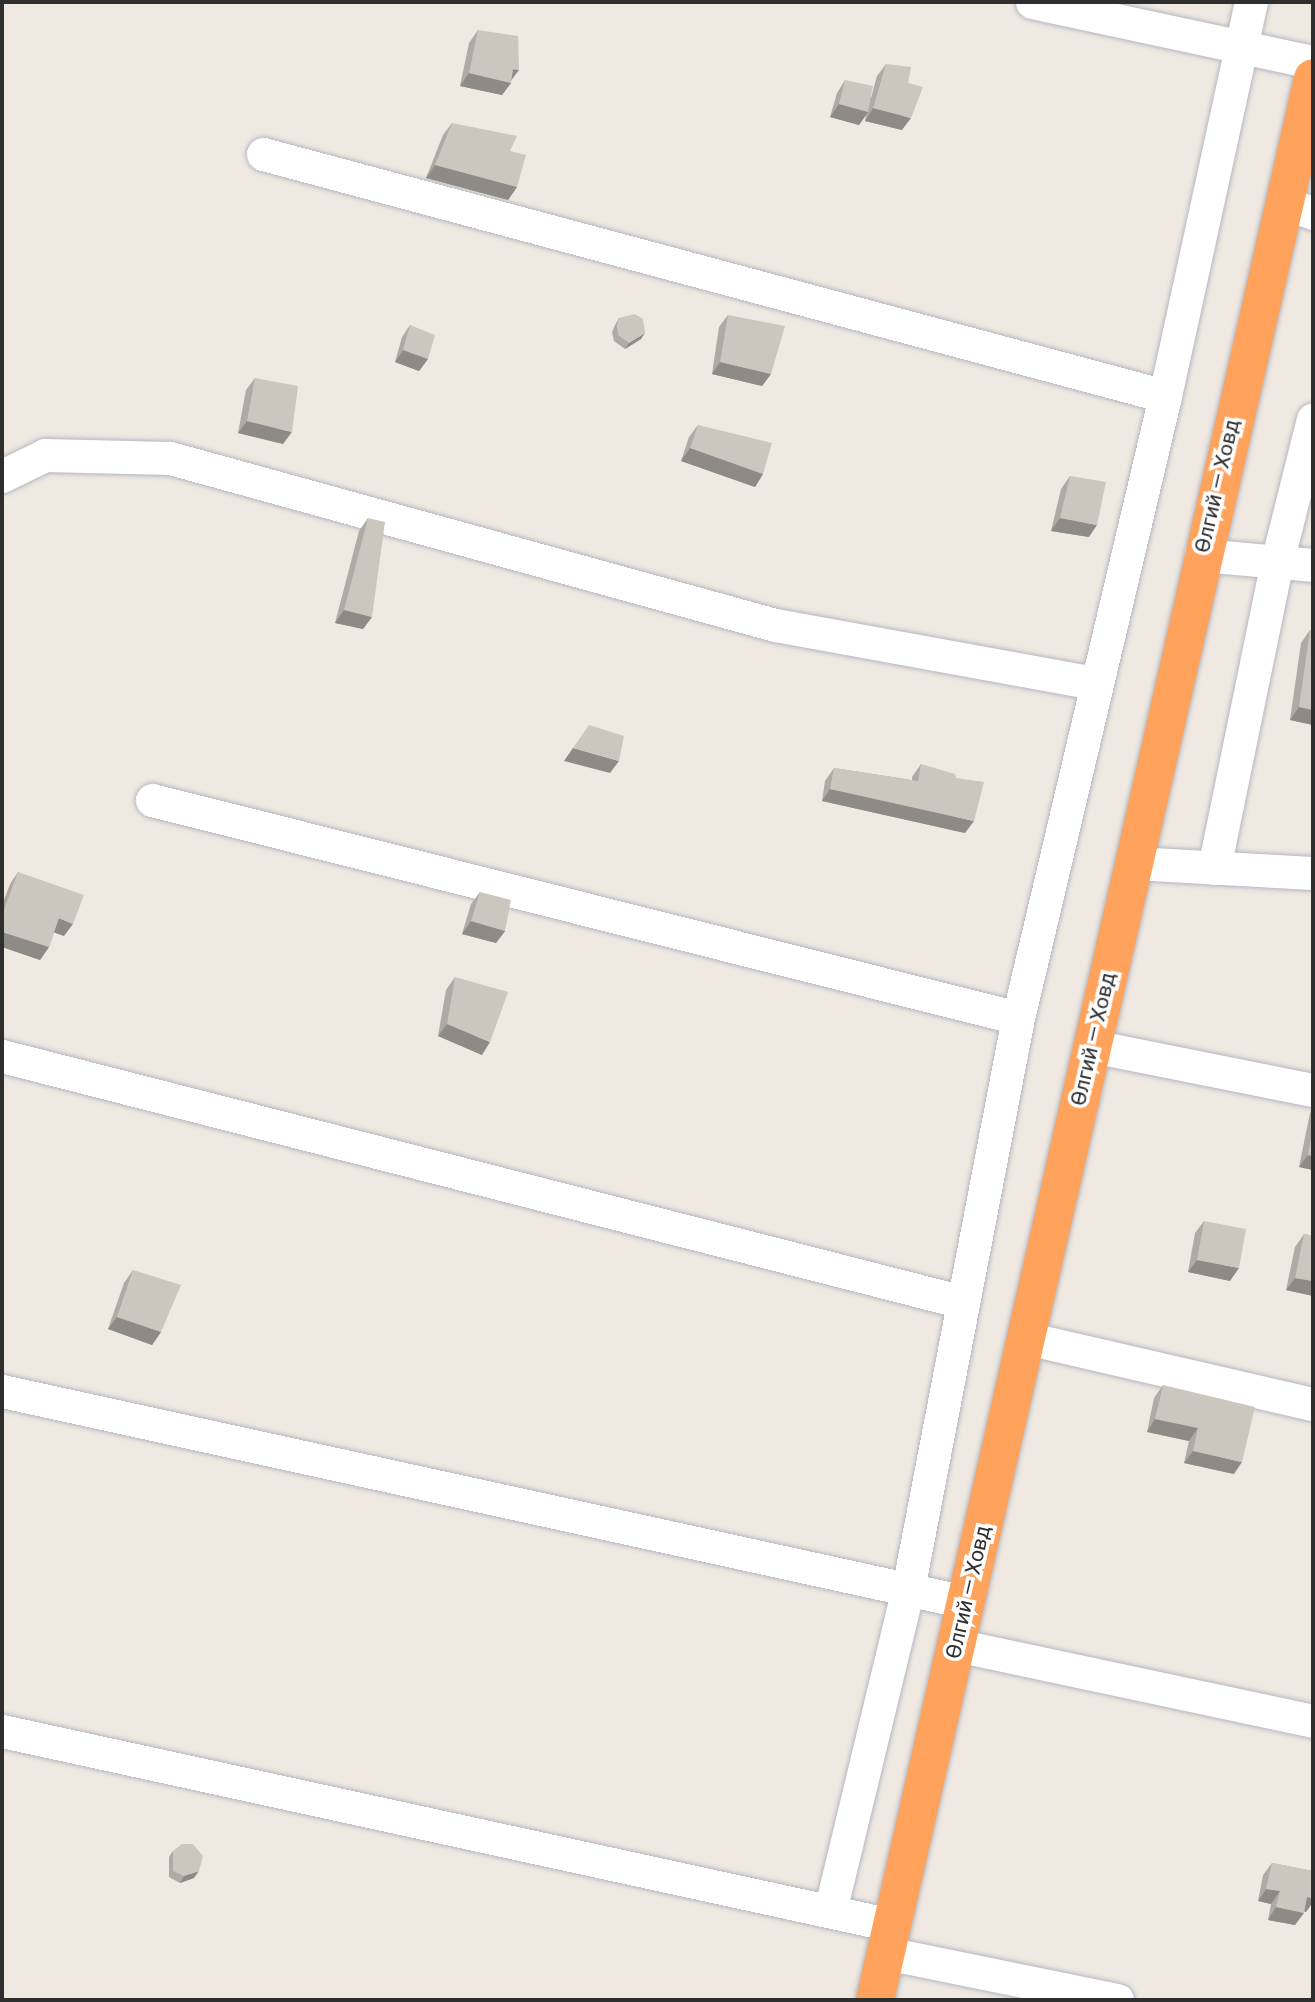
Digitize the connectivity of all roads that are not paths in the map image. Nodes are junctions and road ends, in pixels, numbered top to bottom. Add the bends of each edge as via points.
1 (1032, 2) edge
2 (1251, 2) edge
3 (1241, 48) junction
4 (1313, 61) edge
5 (1313, 78) edge
6 (263, 154) dead end
7 (1299, 208) edge
8 (1165, 396) junction
9 (1313, 419) edge
10 (2, 477) edge
11 (1201, 555) junction
12 (1277, 562) junction
13 (1313, 565) edge
14 (1095, 683) junction
15 (152, 800) dead end
16 (1133, 863) junction
17 (1214, 868) junction
18 (1313, 873) edge
19 (1017, 1018) junction
20 (1092, 1046) junction
21 (2, 1056) edge
22 (1313, 1090) edge
23 (963, 1302) junction
24 (1026, 1338) junction
25 (2, 1391) edge
26 (1313, 1404) edge
27 (908, 1589) junction
28 (966, 1602) junction
29 (956, 1645) junction
30 (1313, 1721) edge
31 (2, 1731) edge
32 (830, 1911) junction
33 (889, 1939) junction
34 (875, 2000) edge
35 (1117, 2000) edge

1 - 3 street
2 - 3 street
3 - 4 street
3 - 8 street
5 - 7 highway, Өлгий — Ховд
6 - 8 street
7 - 11 highway, Өлгий — Ховд
8 - 14 street
9 - 12 street
10 - 14 street via 45,455 170,458 775,625
11 - 12 street
11 - 16 highway, Өлгий — Ховд
12 - 13 street
12 - 17 street
14 - 19 street
15 - 19 street
16 - 17 street
16 - 20 highway, Өлгий — Ховд
17 - 18 street
19 - 23 street
20 - 22 street
20 - 24 highway, Өлгий — Ховд
21 - 23 street
23 - 27 street
24 - 26 street
24 - 28 highway, Өлгий — Ховд
25 - 27 street
27 - 28 street
27 - 32 street
28 - 29 highway, Өлгий — Ховд
29 - 30 street
29 - 33 highway, Өлгий — Ховд
31 - 32 street
32 - 33 street
33 - 34 highway, Өлгий — Ховд
33 - 35 street

